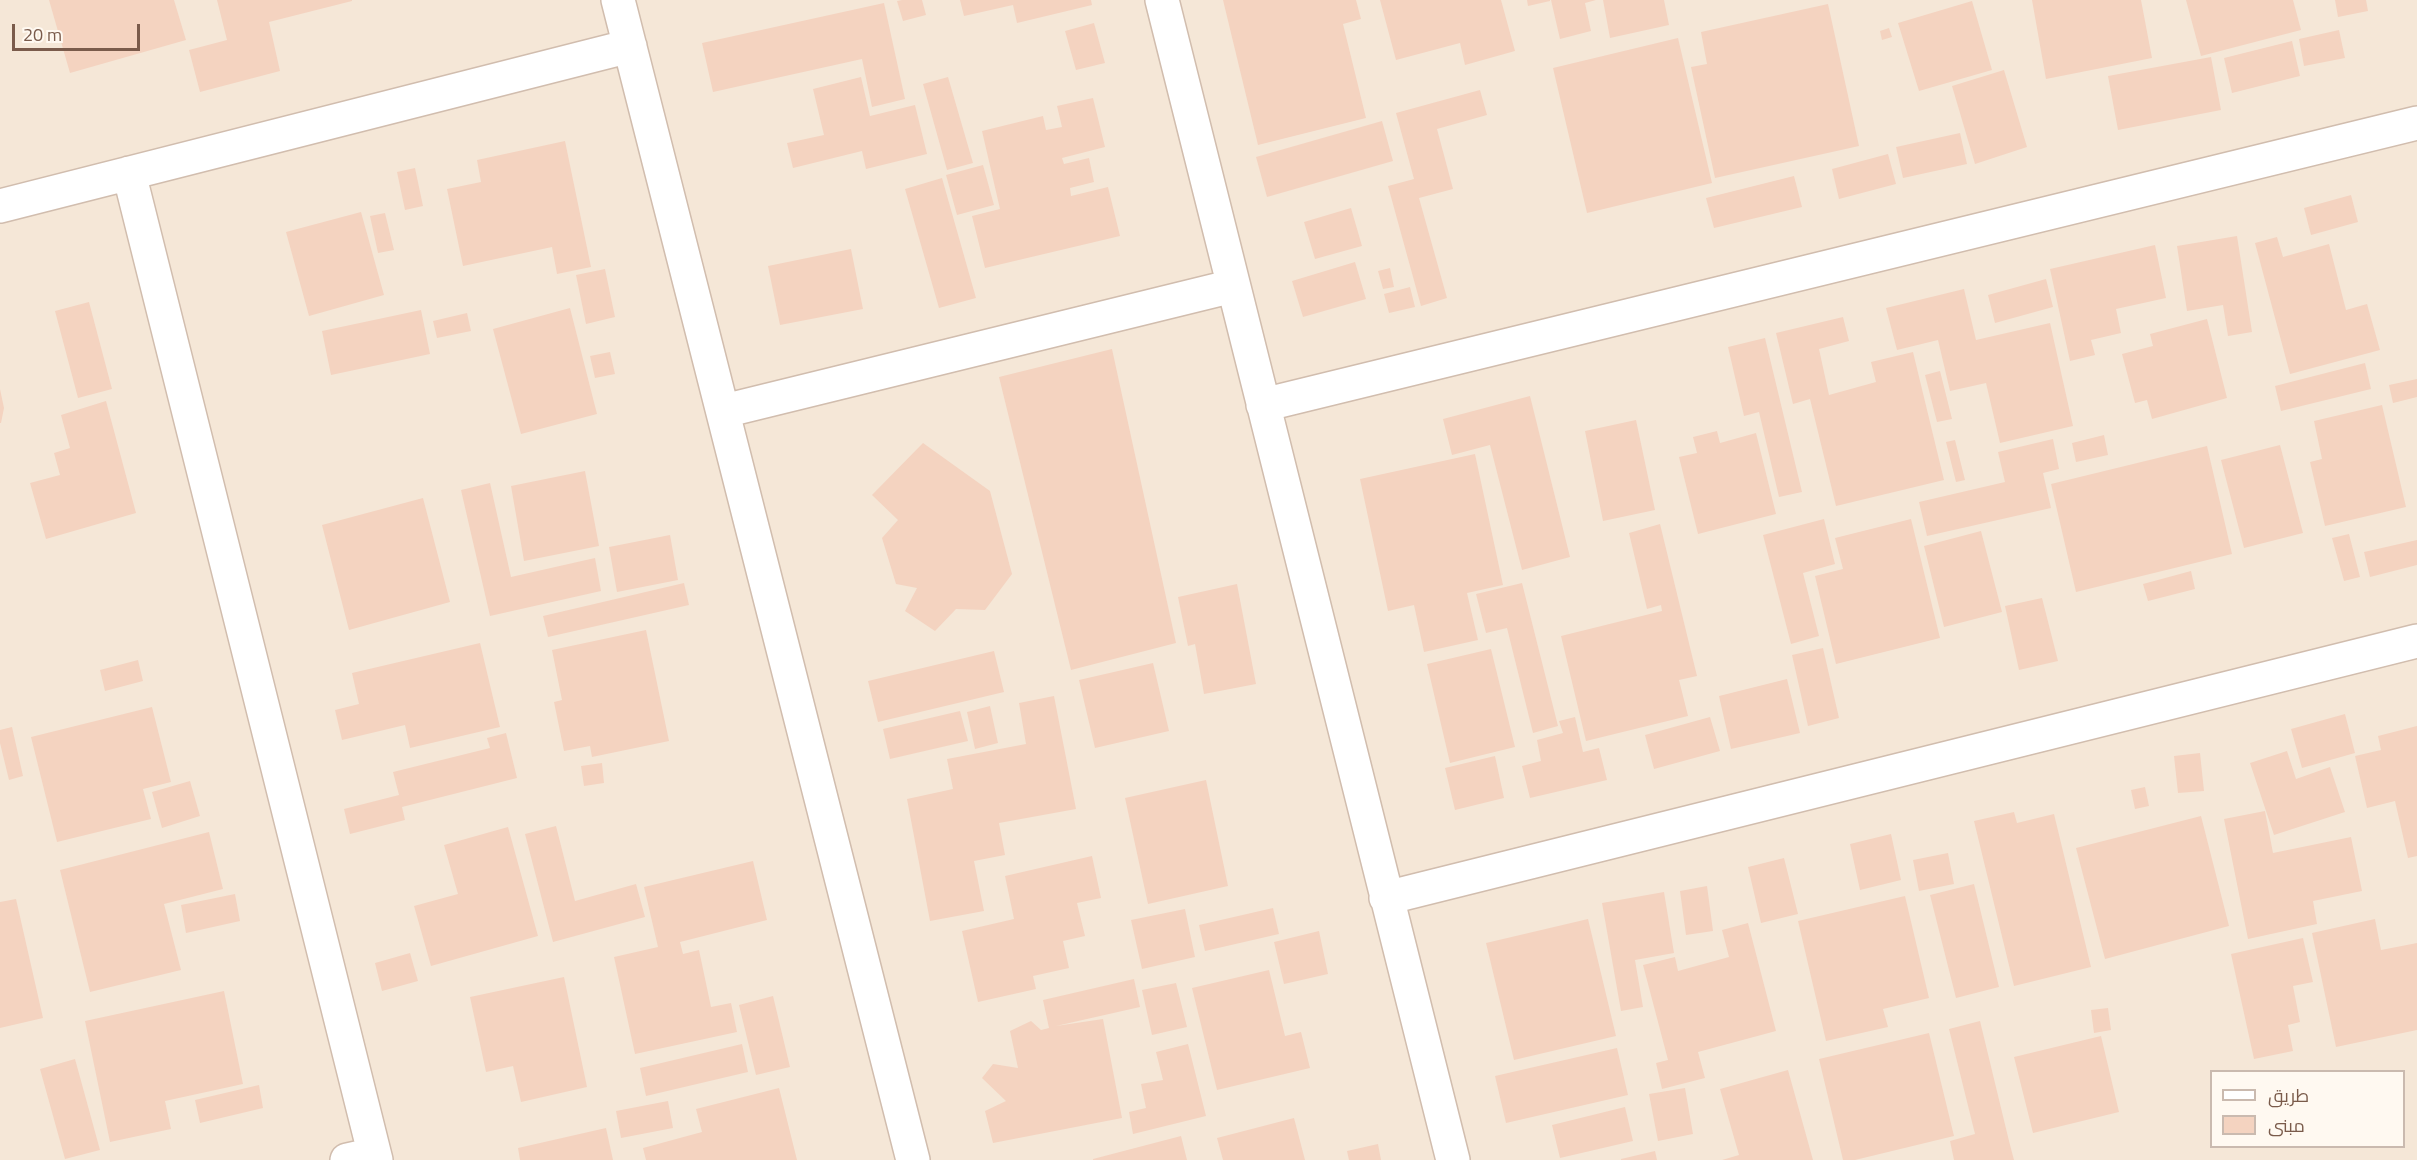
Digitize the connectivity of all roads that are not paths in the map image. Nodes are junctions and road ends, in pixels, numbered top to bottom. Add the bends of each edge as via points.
1 (618, 0) edge
2 (1162, 0) edge
3 (630, 46) junction
4 (2417, 123) edge
5 (129, 173) junction
6 (0, 206) edge
7 (1233, 286) junction
8 (1263, 405) junction
9 (724, 411) junction
10 (2417, 641) edge
11 (1386, 898) junction
12 (366, 1158) edge
13 (913, 1160) edge
14 (1453, 1160) edge

1 - 3 street
2 - 7 street
3 - 5 street
3 - 9 street
4 - 8 street
5 - 6 street
5 - 12 street
7 - 8 street
7 - 9 street
8 - 11 street
9 - 13 street
10 - 11 street
11 - 14 street

